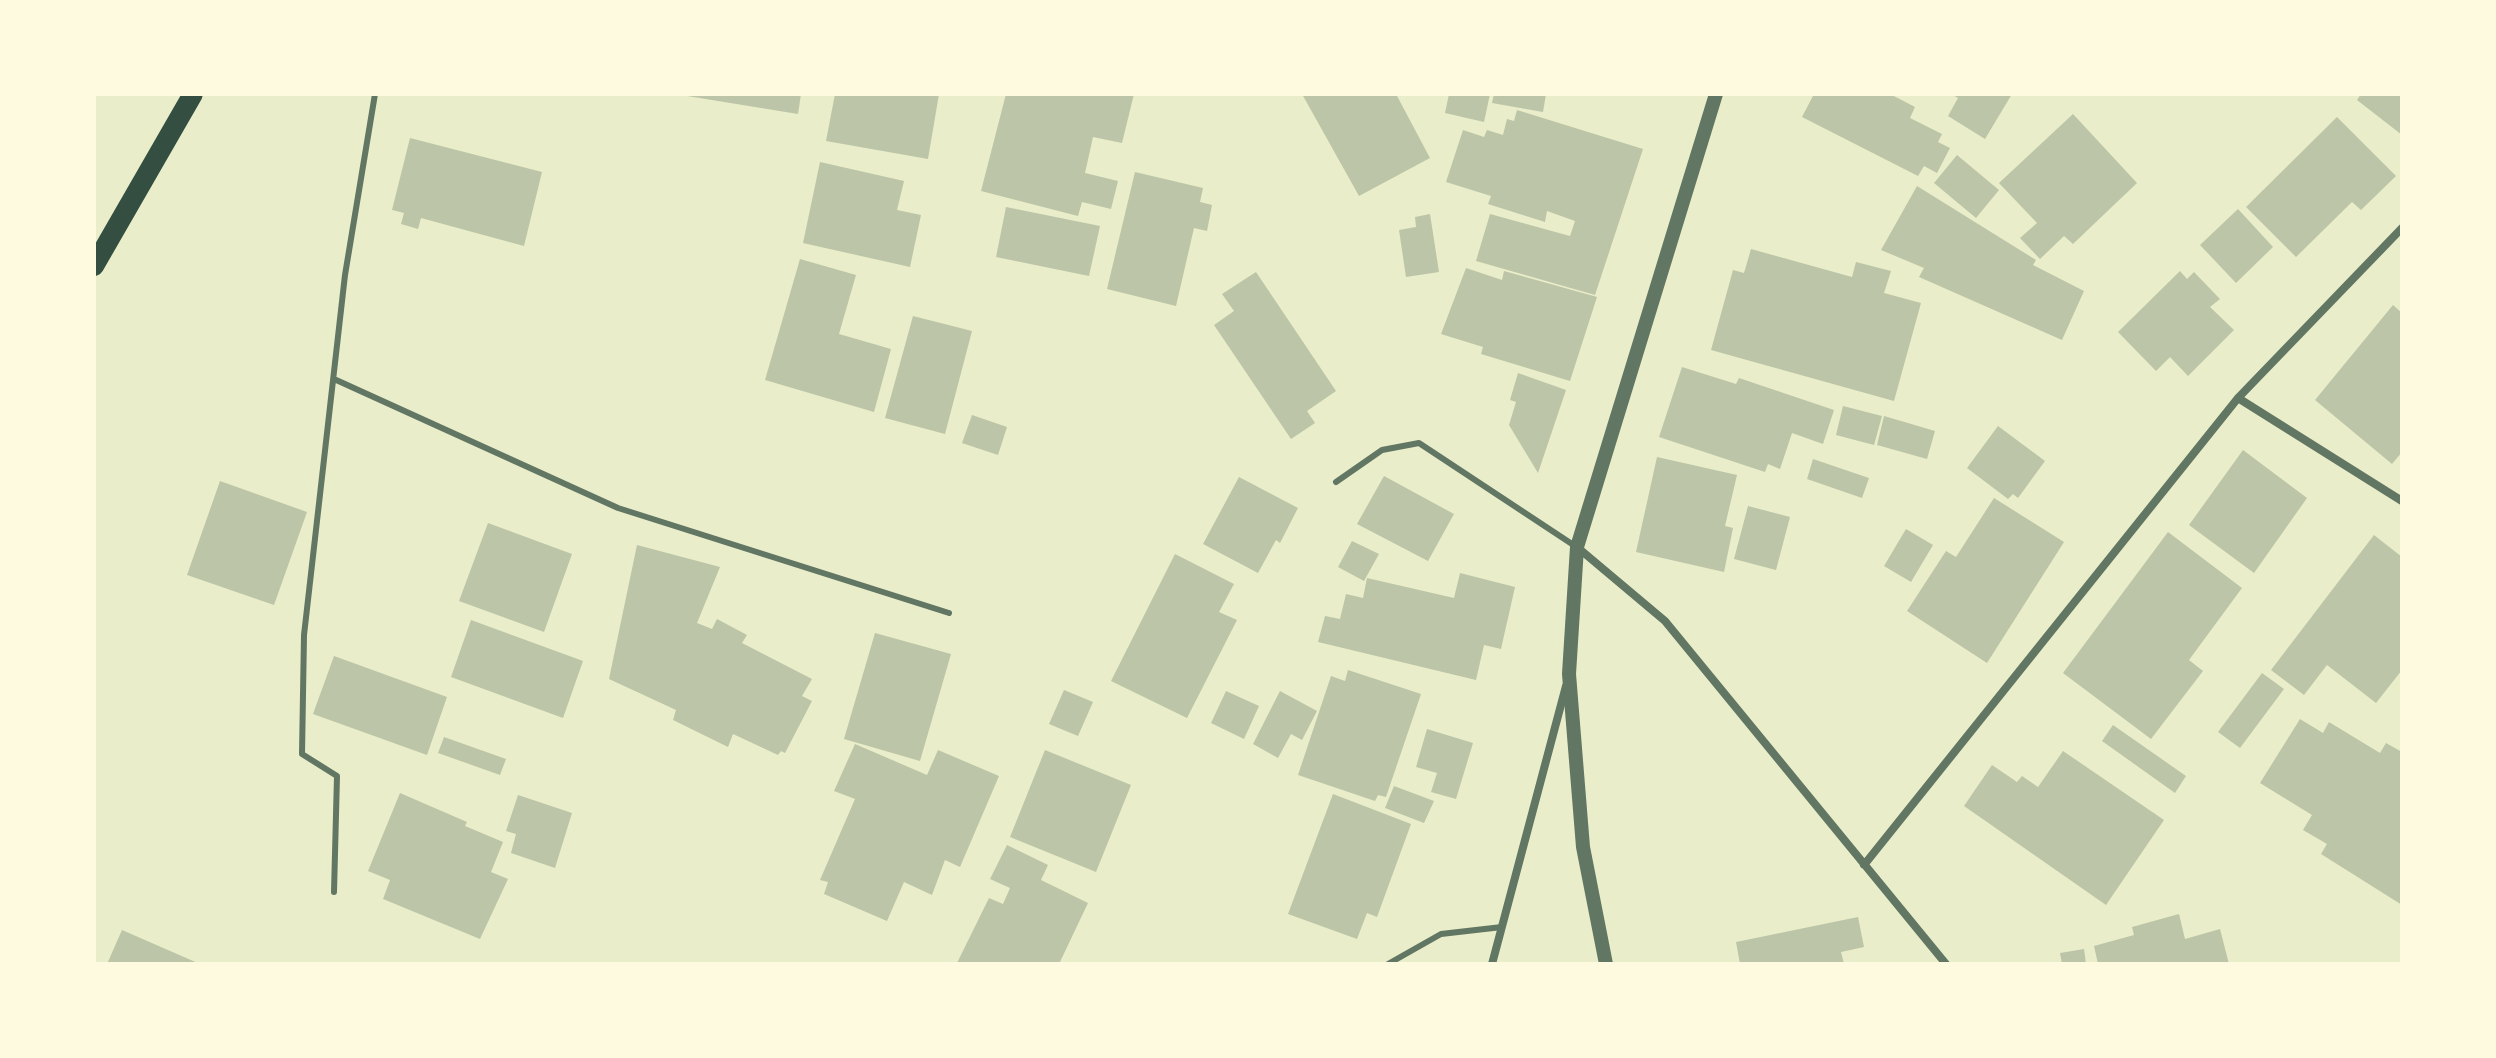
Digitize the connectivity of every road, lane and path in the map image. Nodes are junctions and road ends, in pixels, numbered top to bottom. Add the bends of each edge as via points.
1 (193, 94) edge
2 (375, 94) edge
3 (1716, 94) edge
4 (2402, 228) edge
5 (94, 266) edge
6 (334, 379) junction
7 (2238, 398) junction
8 (1336, 482) dead end
9 (2402, 501) edge
10 (1577, 547) junction
11 (949, 613) dead end
12 (1569, 674) junction
13 (1864, 865) junction
14 (334, 892) dead end
15 (1502, 927) junction
16 (1388, 964) edge
17 (1492, 964) edge
18 (1606, 964) edge
19 (1946, 964) edge

1 - 5 main road
2 - 6 lane
3 - 10 street
4 - 7 street
6 - 11 lane via 618,508
6 - 14 lane via 304,635 302,754 337,776
7 - 9 street
7 - 13 street
8 - 10 lane via 1382,450 1419,443
10 - 12 street
10 - 13 street via 1665,621
12 - 15 street
12 - 18 street via 1583,847
13 - 19 street
15 - 16 lane via 1441,934
15 - 17 street

